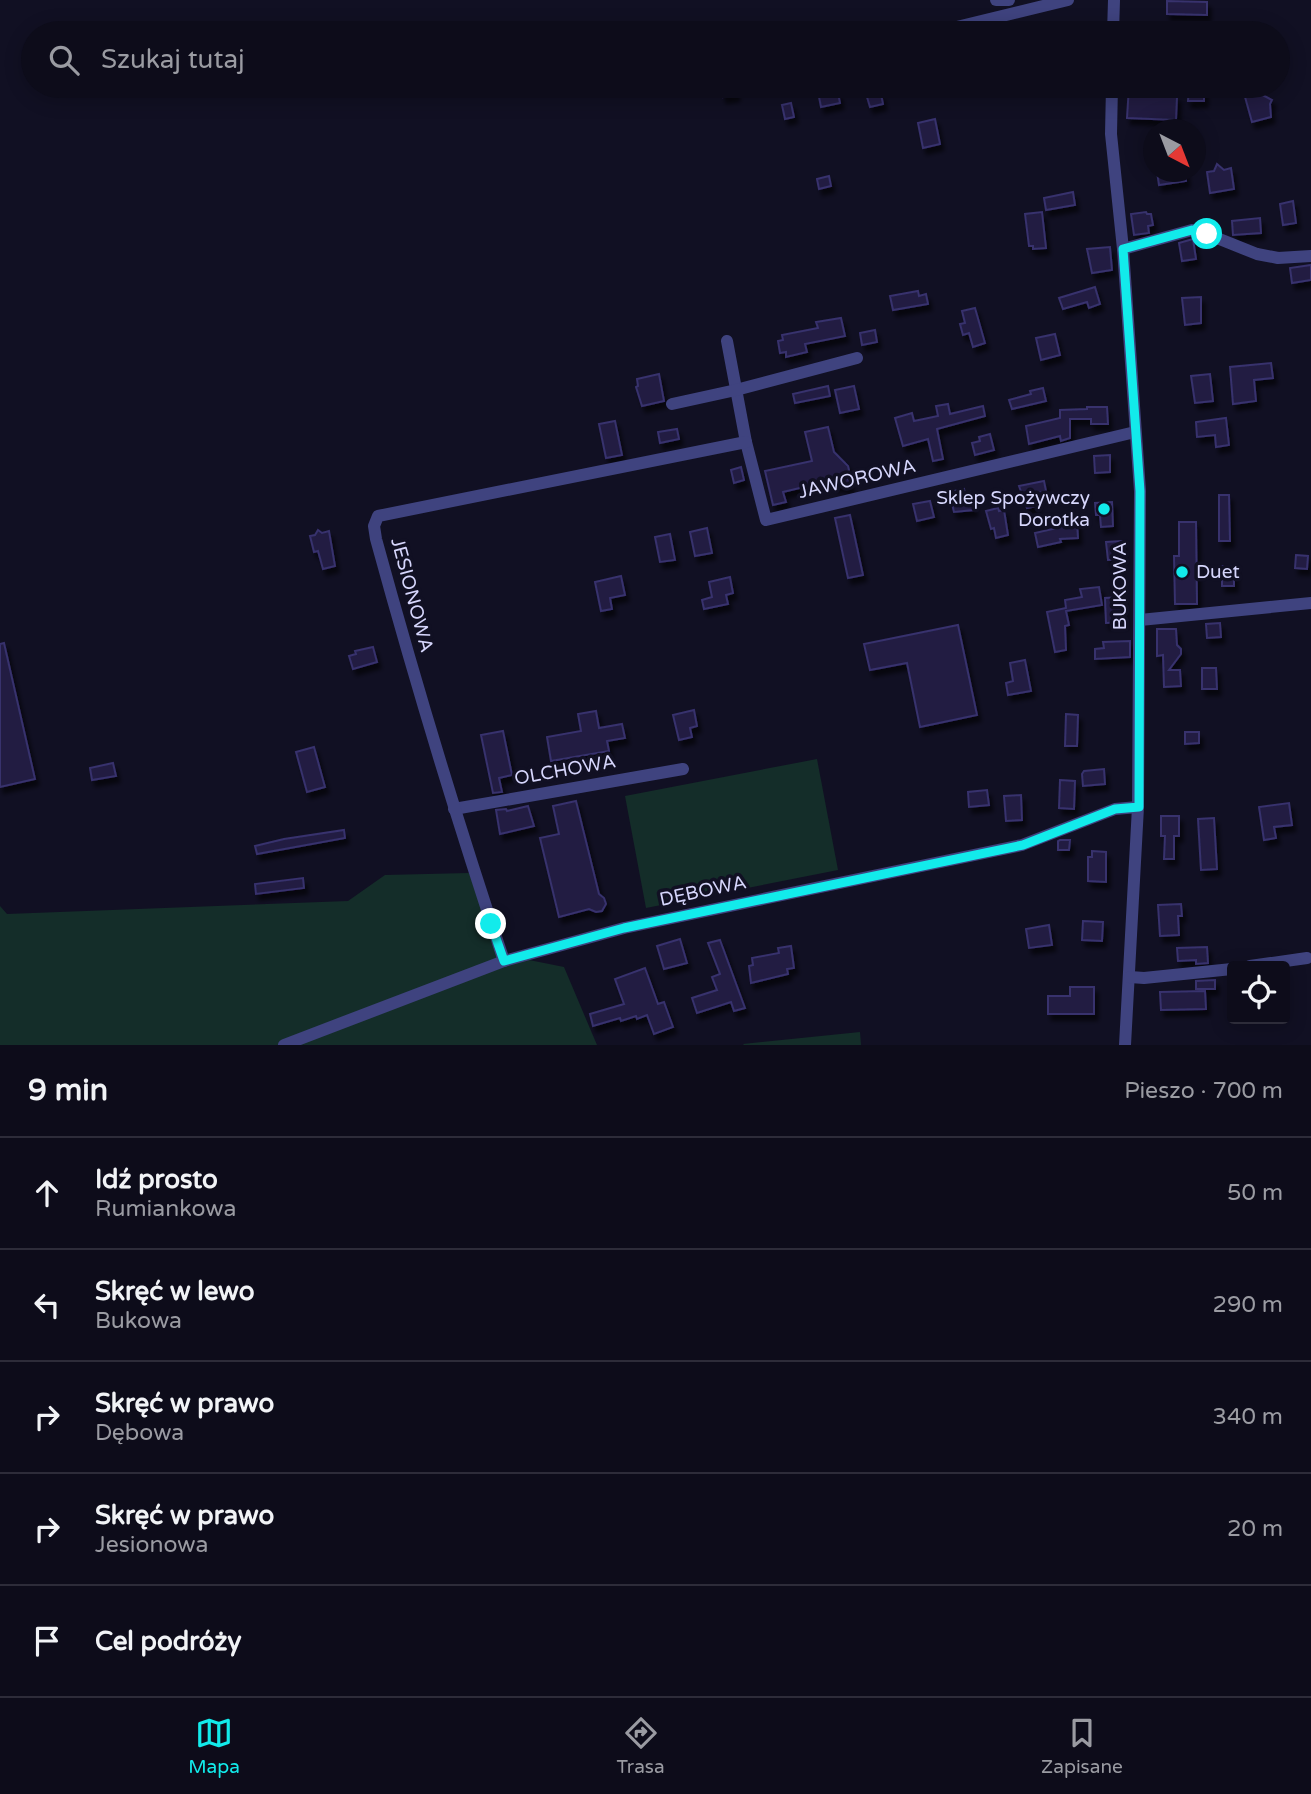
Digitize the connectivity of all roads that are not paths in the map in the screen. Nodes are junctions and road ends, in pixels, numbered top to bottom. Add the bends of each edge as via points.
1 (996, 0) edge
2 (1009, 0) edge
3 (1068, 0) edge
4 (1114, 0) edge
5 (981, 21) edge
6 (1113, 21) edge
7 (1112, 98) edge
8 (1123, 249) junction
9 (1311, 256) edge
10 (727, 341) dead end
11 (857, 358) dead end
12 (736, 390) junction
13 (672, 404) dead end
14 (1135, 432) junction
15 (746, 442) junction
16 (1307, 604) edge
17 (1140, 620) junction
18 (683, 769) dead end
19 (1139, 807) junction
20 (454, 809) junction
21 (1307, 958) dead end
22 (504, 961) junction
23 (1286, 961) edge
24 (1227, 970) edge
25 (1130, 977) junction
26 (284, 1045) edge
27 (1125, 1045) edge

1 - 2 street
3 - 5 street
4 - 6 street
7 - 8 street, BUKOWA
8 - 9 street via 1192,230 1257,254
8 - 14 street, BUKOWA
10 - 12 street, JAWOROWA
11 - 12 street
12 - 13 street
12 - 15 street, JAWOROWA
14 - 15 street, JAWOROWA via 766,520
14 - 17 street, BUKOWA
15 - 20 street, JESIONOWA via 378,516 376,539
16 - 17 street
17 - 19 street, BUKOWA
18 - 20 street, OLCHOWA
19 - 22 street, DĘBOWA via 1115,809 1023,845 651,922
19 - 25 street, BUKOWA
20 - 22 street, JESIONOWA
21 - 23 street
22 - 26 street, DĘBOWA
24 - 25 street
25 - 27 street, BUKOWA

